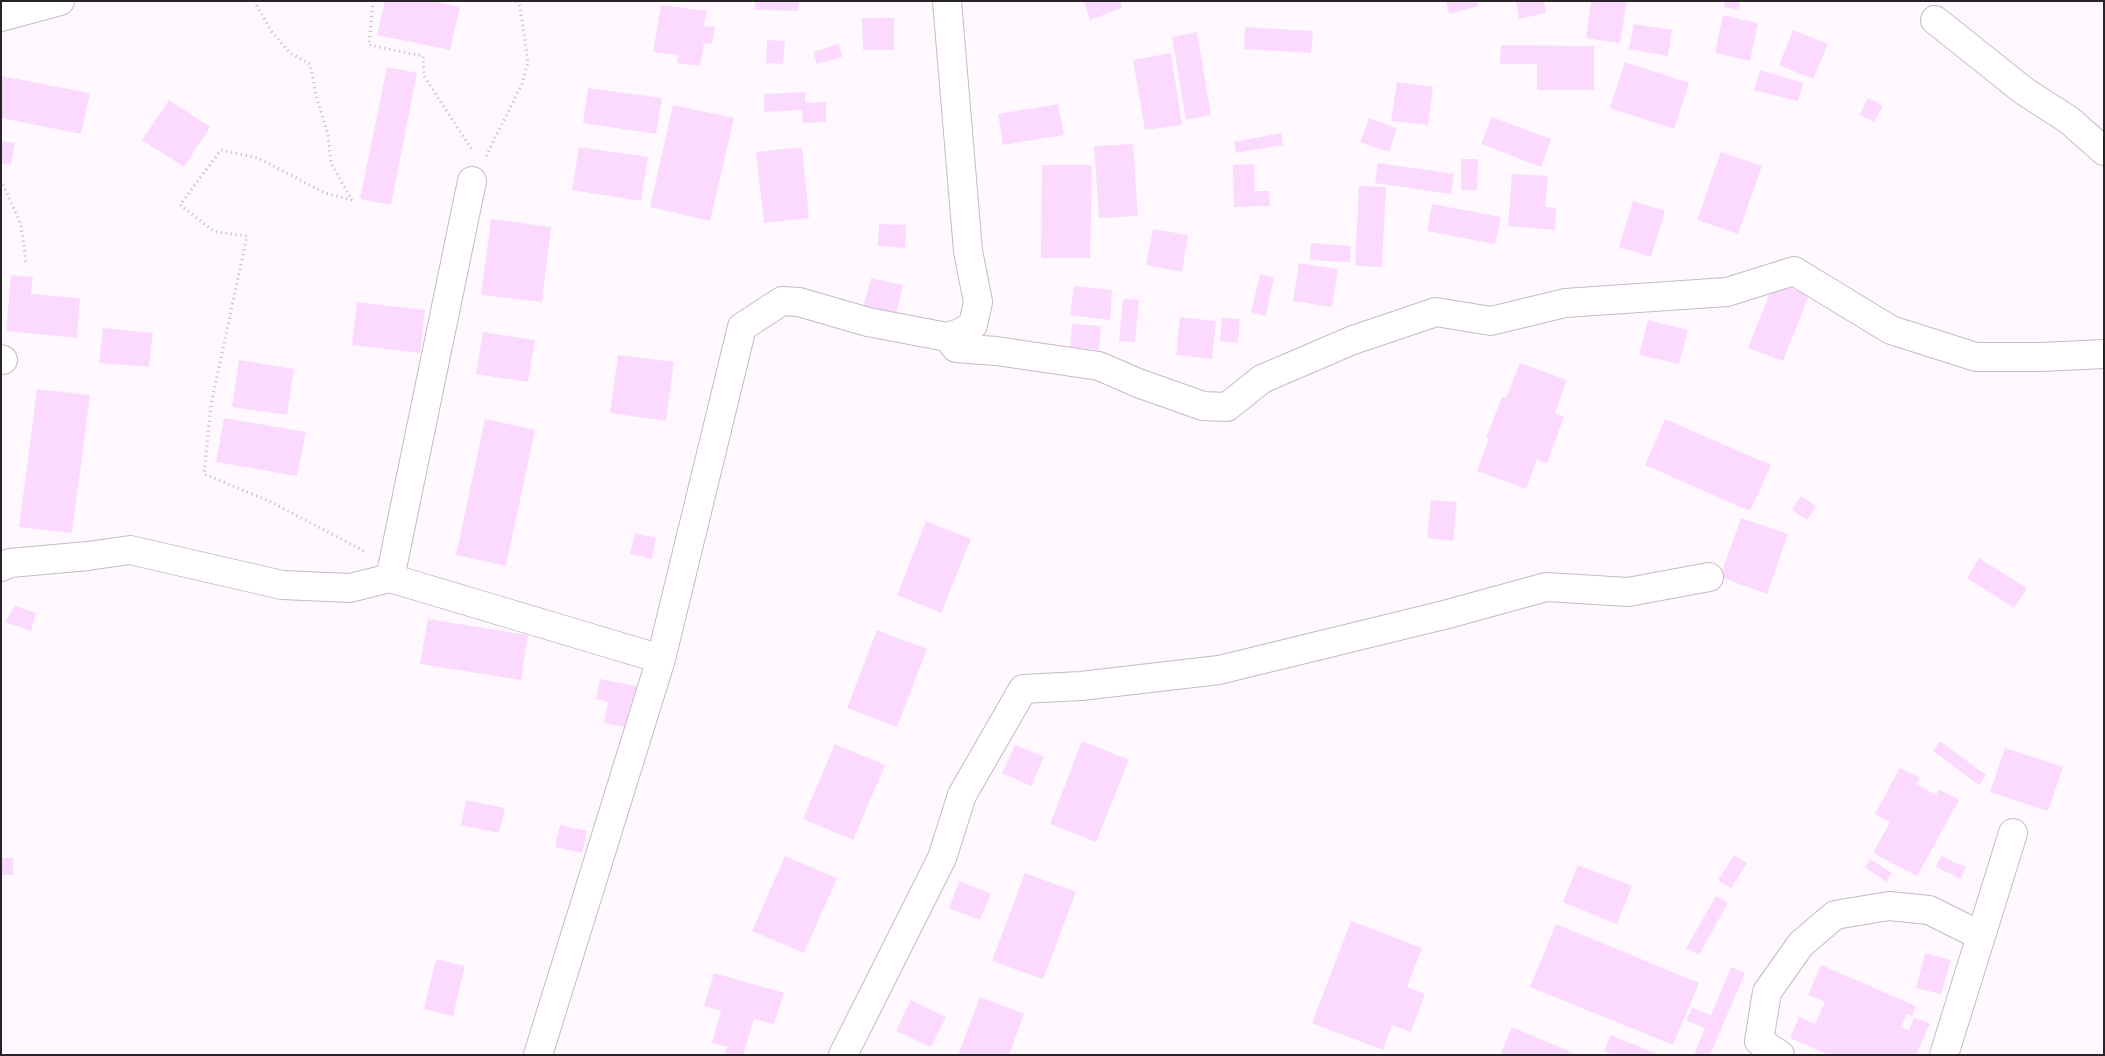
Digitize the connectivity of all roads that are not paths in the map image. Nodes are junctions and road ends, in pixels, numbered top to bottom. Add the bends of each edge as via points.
1 (60, 1) edge
2 (947, 1) edge
3 (1, 17) edge
4 (1935, 20) dead end
5 (2104, 151) edge
6 (472, 181) road end
7 (947, 338) junction
8 (2104, 354) edge
9 (1, 567) edge
10 (391, 572) junction
11 (1709, 577) dead end
12 (660, 659) junction
13 (2013, 833) dead end
14 (1981, 936) junction
15 (538, 1055) edge
16 (843, 1055) edge
17 (1780, 1055) edge
18 (1944, 1055) edge

1 - 3 street
2 - 7 street via 968,251 978,302 973,324
4 - 5 street via 2024,91 2069,120
6 - 10 street
7 - 8 street via 956,348 1099,366 1203,406 1227,407 1262,379 1354,340 1436,312 1491,320 1565,303 1727,292 1794,271 1891,330 1976,357
7 - 12 street via 868,322 799,302 782,301 742,327
9 - 10 street via 10,563 130,550 282,585 350,588
10 - 12 street
11 - 16 street via 1628,592 1546,587 1219,670 1080,686 1023,689 962,795 942,858
12 - 15 street
13 - 14 street
14 - 17 street via 1928,910 1889,906 1835,915 1801,944 1767,992 1759,1041
14 - 18 street

